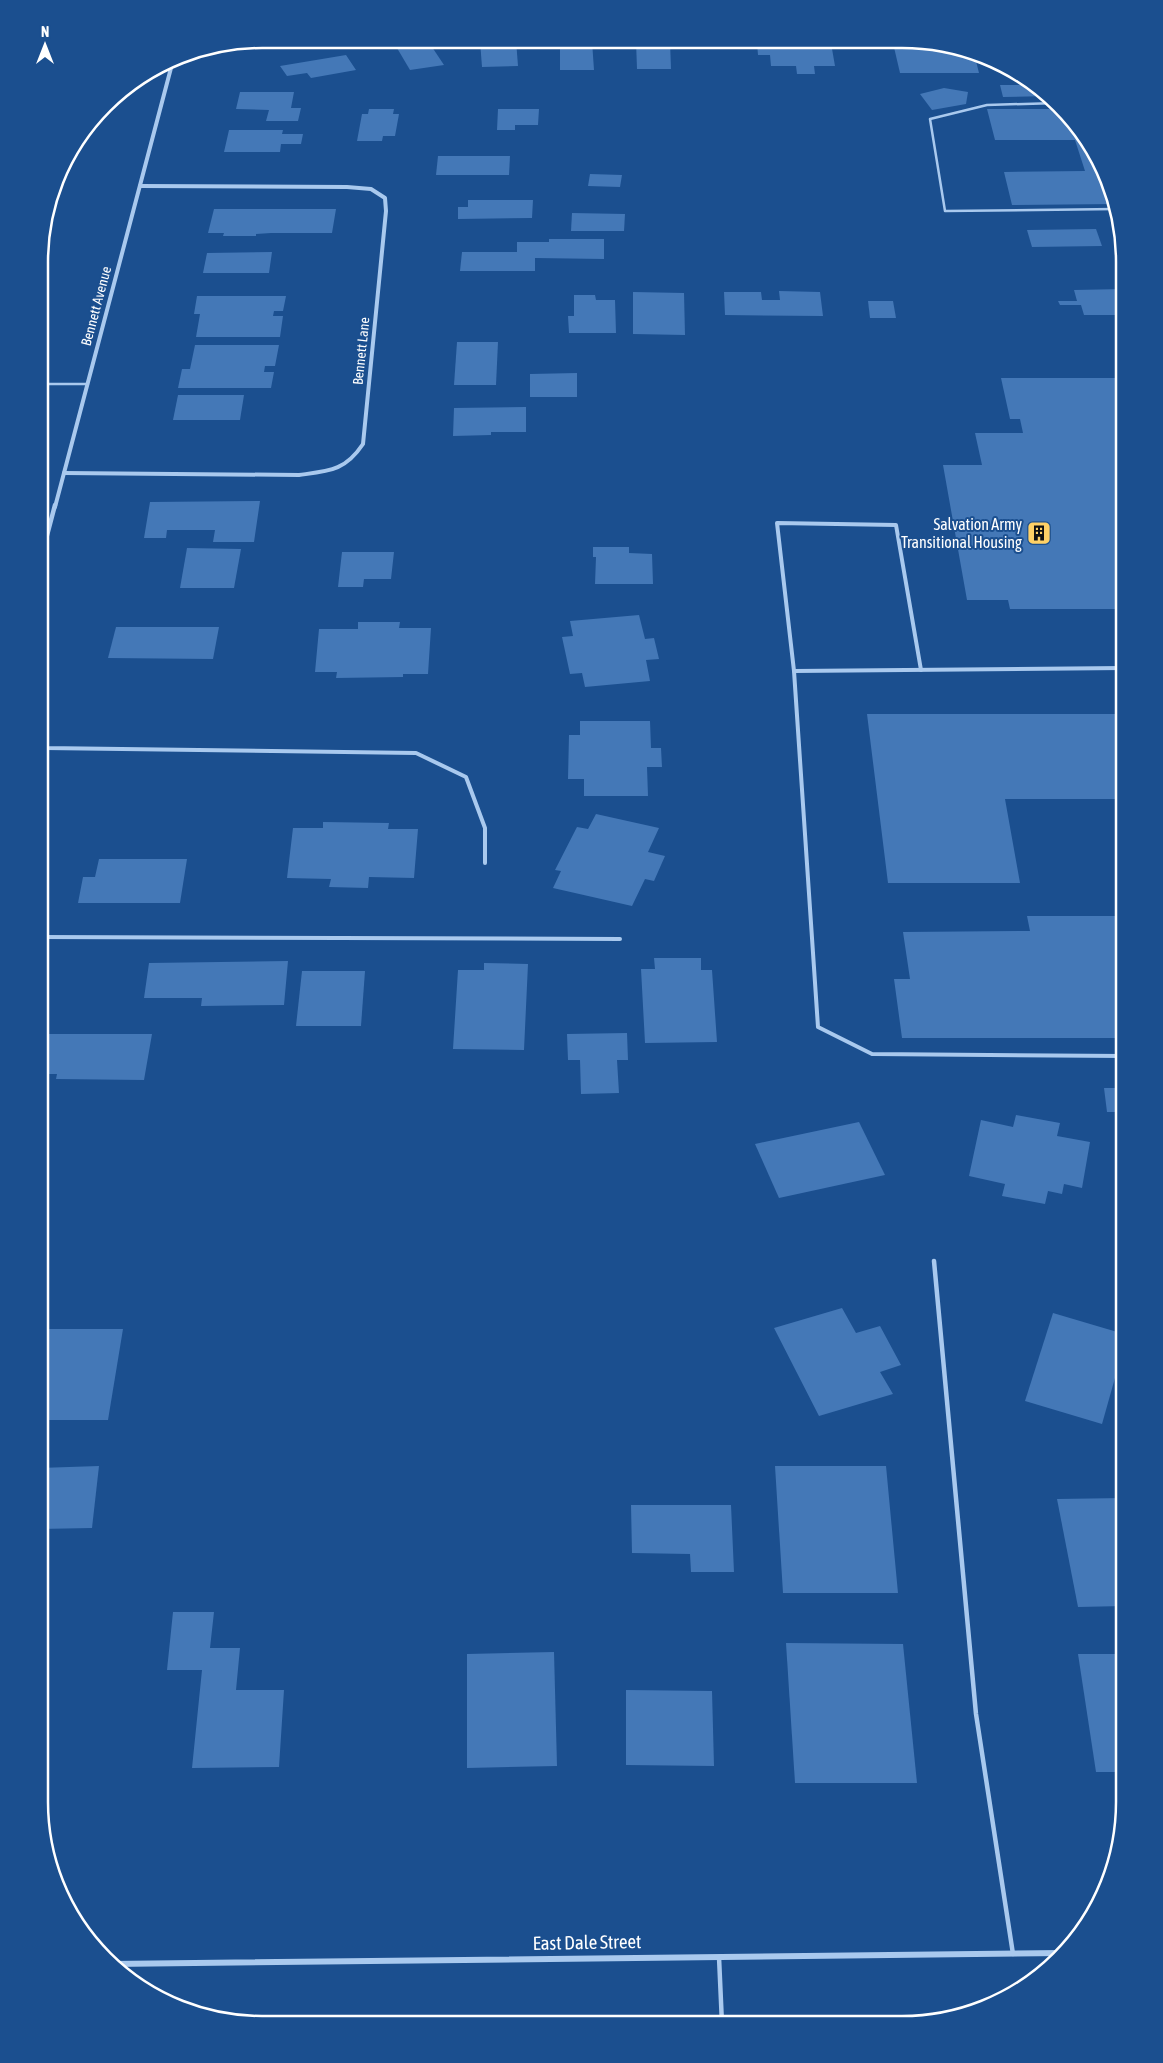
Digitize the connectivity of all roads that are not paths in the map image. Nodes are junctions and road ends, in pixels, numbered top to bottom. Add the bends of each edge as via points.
1 (171, 68) edge
2 (1047, 104) edge
3 (140, 186) junction
4 (1109, 209) edge
5 (48, 384) edge
6 (88, 384) junction
7 (64, 473) junction
8 (48, 532) edge
9 (1116, 668) edge
10 (920, 670) junction
11 (794, 671) junction
12 (48, 748) edge
13 (485, 863) dead end
14 (48, 938) edge
15 (620, 939) dead end
16 (1116, 1056) edge
17 (934, 1261) dead end
18 (1053, 1953) edge
19 (1013, 1954) junction
20 (719, 1957) junction
21 (122, 1964) edge
22 (722, 2016) edge

1 - 3 street, Bennett Avenue
2 - 4 lane via 987,106 930,119 945,211
3 - 6 street, Bennett Avenue
3 - 7 street, Bennett Lane via 347,187 371,189 385,198 362,444 353,459 330,471 299,475
5 - 6 lane
6 - 7 street, Bennett Avenue
7 - 8 street, Bennett Avenue
9 - 10 lane
10 - 11 lane
10 - 11 lane via 896,525 777,523
11 - 16 lane via 818,1027 872,1054
12 - 13 lane via 416,753 466,777 485,828
14 - 15 lane
17 - 19 lane via 976,1714
18 - 19 street, East Dale Street
19 - 20 street, East Dale Street
20 - 21 street, East Dale Street
20 - 22 lane

